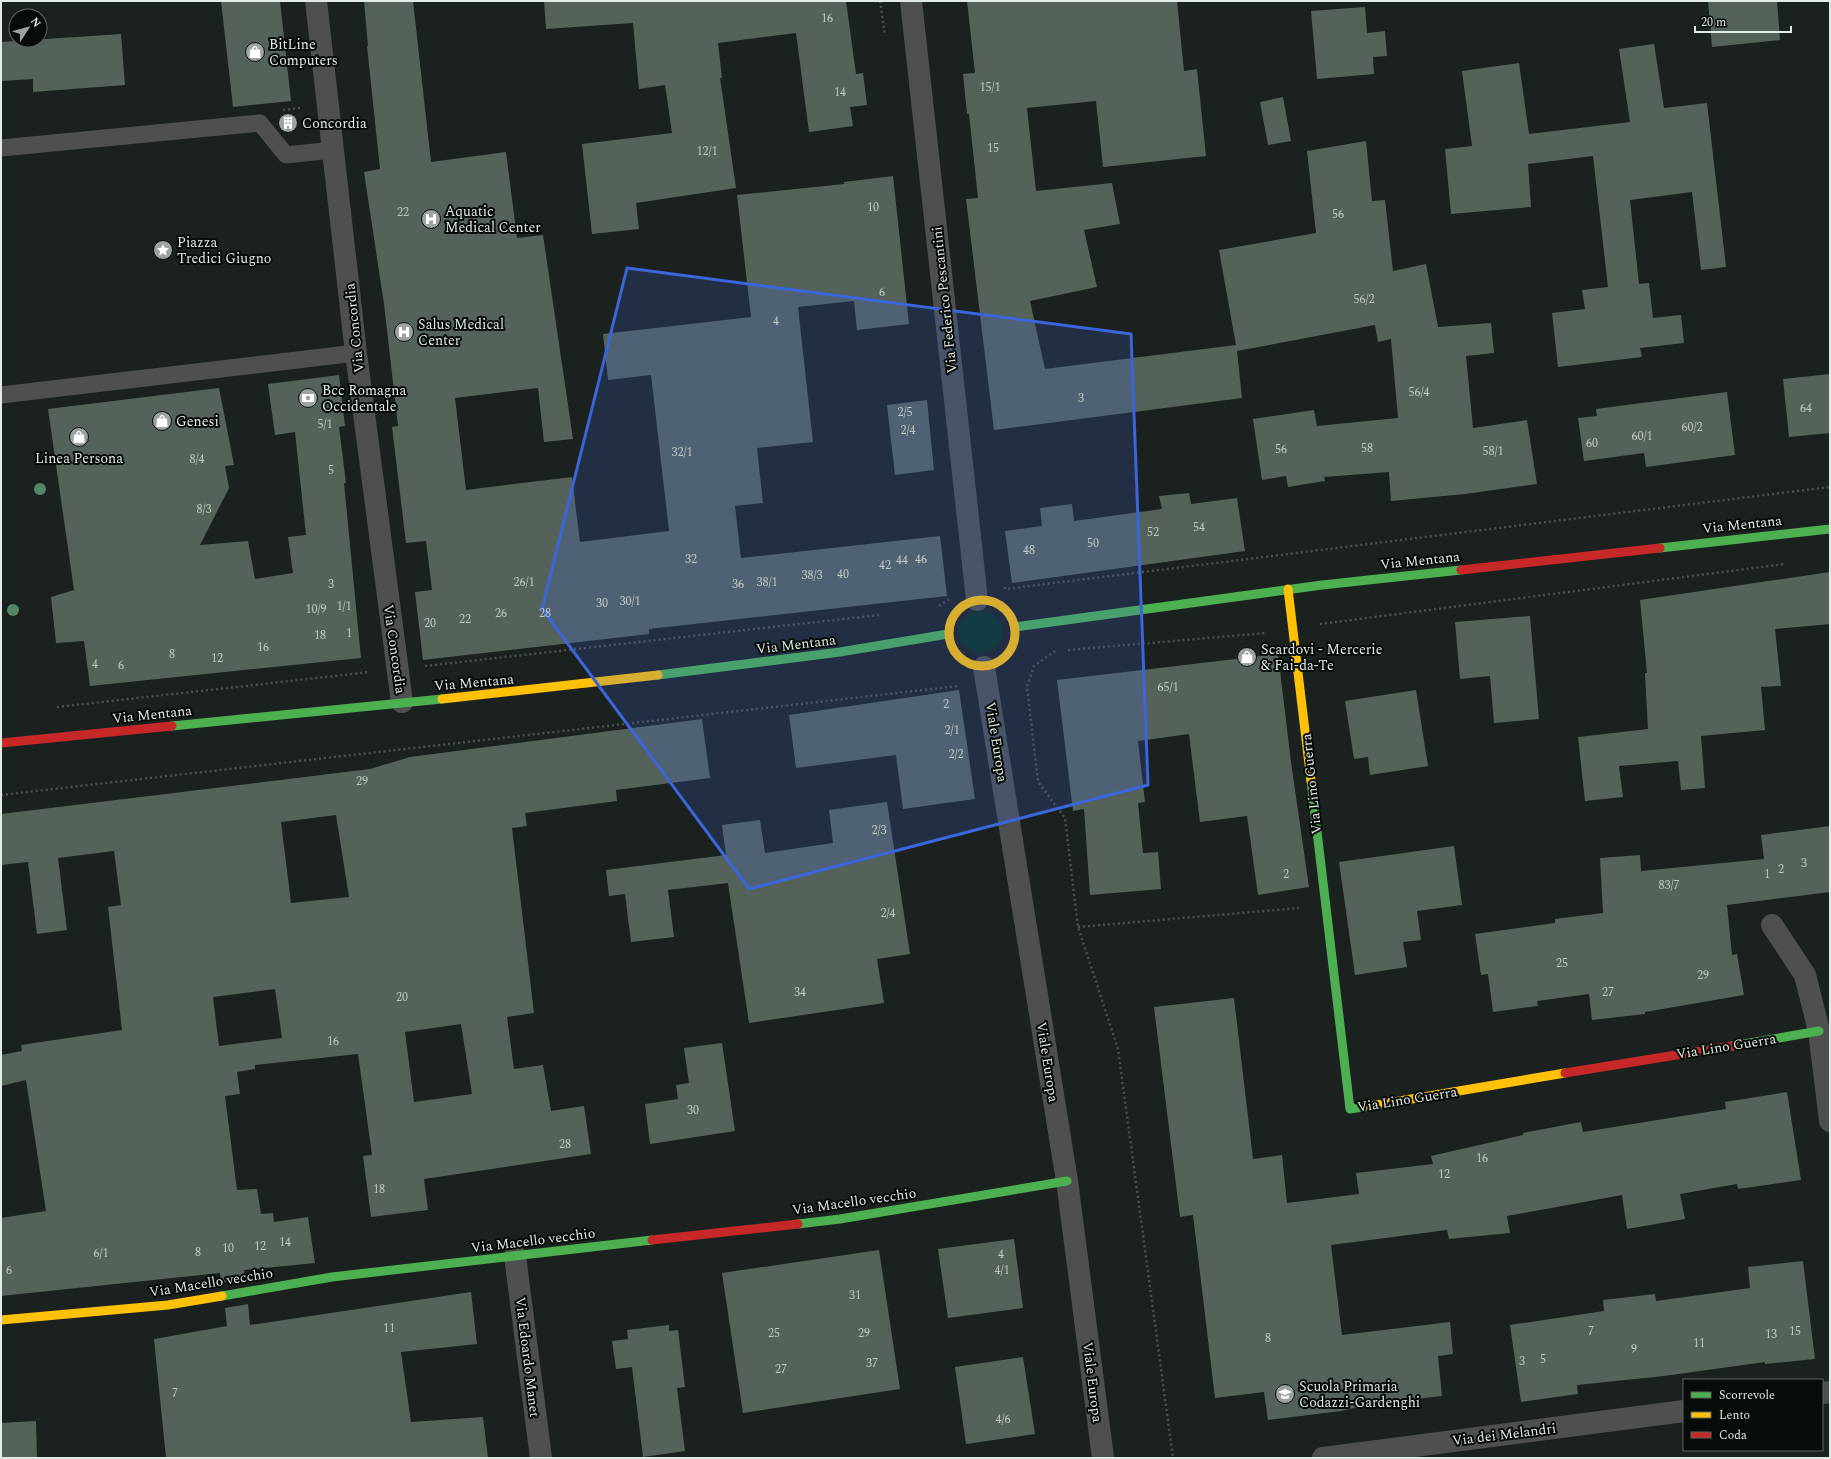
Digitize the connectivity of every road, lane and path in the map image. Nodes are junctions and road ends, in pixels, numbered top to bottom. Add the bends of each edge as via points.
1 (316, 1) edge
2 (911, 1) edge
3 (1, 148) edge
4 (333, 150) junction
5 (356, 353) junction
6 (1, 395) edge
7 (1830, 487) edge
8 (1830, 529) edge
9 (1791, 564) dead end
10 (1005, 589) dead end
11 (1288, 589) junction
12 (950, 598) dead end
13 (977, 600) junction
14 (935, 609) dead end
15 (886, 615) dead end
16 (1015, 627) junction
17 (1294, 631) junction
18 (948, 634) junction
19 (984, 666) junction
20 (397, 669) junction
21 (960, 686) dead end
22 (402, 702) junction
23 (56, 707) dead end
24 (1, 743) edge
25 (1, 795) edge
26 (1325, 906) junction
27 (1772, 926) dead end
28 (1078, 927) junction
29 (1819, 1031) junction
30 (1830, 1121) edge
31 (1067, 1181) junction
32 (515, 1256) junction
33 (1, 1320) edge
34 (1683, 1411) edge
35 (541, 1458) edge
36 (1103, 1458) edge
37 (1172, 1458) edge
38 (1323, 1458) edge

1 - 4 street, Via Concordia
2 - 13 street, Via Federico Pescantini
3 - 4 lane via 260,123 286,155
4 - 5 street, Via Concordia
5 - 6 lane
5 - 20 street, Via Concordia
7 - 10 path
8 - 11 street, Via Mentana
9 - 17 path via 1328,622
11 - 16 street, Via Mentana
11 - 17 street, Via Lino Guerra
12 - 14 path
13 - 16 street via 987,600 1002,606 1012,618
13 - 18 street via 960,608 949,625
15 - 20 path
16 - 19 street via 1015,637 1008,654 1002,660
17 - 26 street, Via Lino Guerra
17 - 28 path via 1054,651 1034,666 1027,686 1038,782 1065,818
18 - 19 street via 950,645 956,654 974,666
18 - 22 street, Via Mentana via 846,652 511,693
19 - 31 street, Viale Europa
20 - 22 street, Via Concordia
20 - 23 path
21 - 25 path
22 - 24 street, Via Mentana
26 - 28 path
26 - 29 street, Via Lino Guerra via 1350,1109
27 - 29 street via 1805,975
28 - 37 path via 1118,1049
29 - 30 street
31 - 32 street, Via Macello vecchio via 840,1219
31 - 36 street, Viale Europa
32 - 33 street, Via Macello vecchio via 332,1277 168,1305
32 - 35 street, Via Edoardo Manet
34 - 38 street, Via dei Melandri

